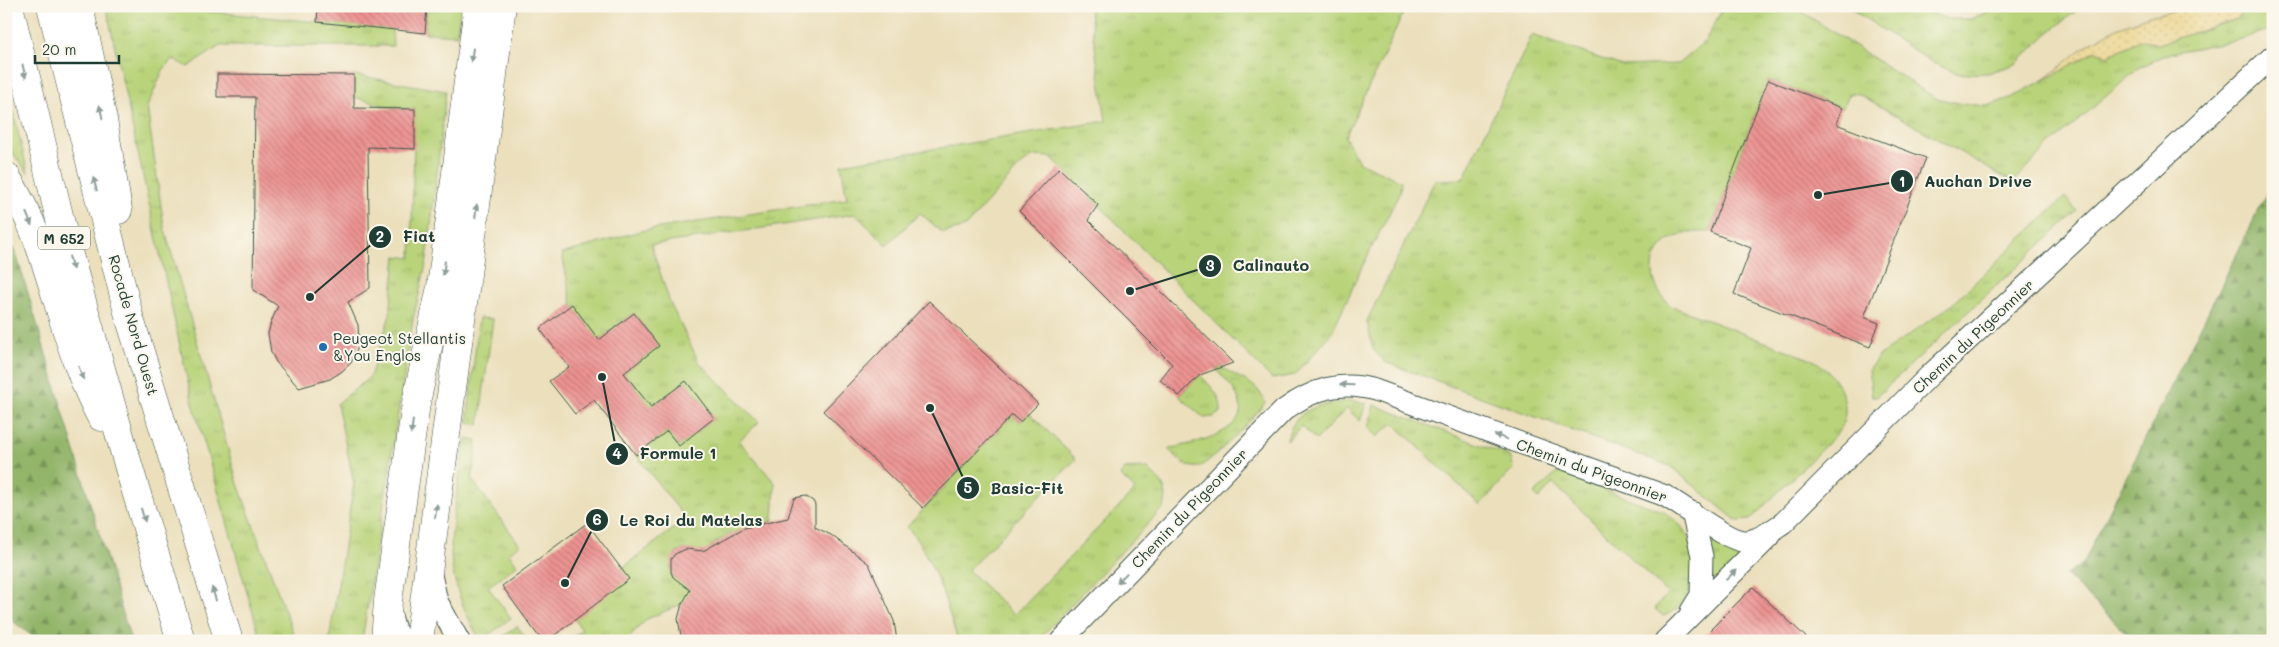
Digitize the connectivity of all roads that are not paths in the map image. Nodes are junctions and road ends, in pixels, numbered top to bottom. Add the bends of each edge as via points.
1 (9, 6) edge
2 (51, 6) edge
3 (79, 6) edge
4 (478, 6) edge
5 (502, 6) edge
6 (2273, 56) edge
7 (6, 176) edge
8 (129, 316) junction
9 (129, 468) junction
10 (1692, 512) junction
11 (1783, 523) junction
12 (429, 559) junction
13 (388, 601) junction
14 (1684, 622) junction
15 (181, 641) edge
16 (229, 641) edge
17 (385, 641) edge
18 (402, 641) edge
19 (419, 641) edge
20 (459, 641) edge
21 (1061, 641) edge
22 (1665, 641) edge

1 -> 9 main road, M 652 via 66,245
8 -> 2 main road, Rocade Nord Ouest / M 652
8 -> 3 main road via 116,196
4 -> 13 main road via 441,287 416,403
12 -> 5 main road
6 - 11 street, Chemin du Pigeonnier via 1929,376
7 -> 9 main road via 22,203 39,244 82,377
16 -> 8 main road, Rocade Nord Ouest / M 652
9 -> 15 main road, M 652
10 - 11 street, Chemin du Pigeonnier via 1726,535 1744,542 1754,540
10 - 14 street via 1702,556 1701,595
10 -> 21 street, Chemin du Pigeonnier via 1663,495 1375,390 1359,386 1325,388 1300,398 1284,410
14 -> 11 street
12 - 19 main road
12 - 20 street via 437,601
13 - 17 main road
13 - 18 street via 393,623
14 - 22 street

